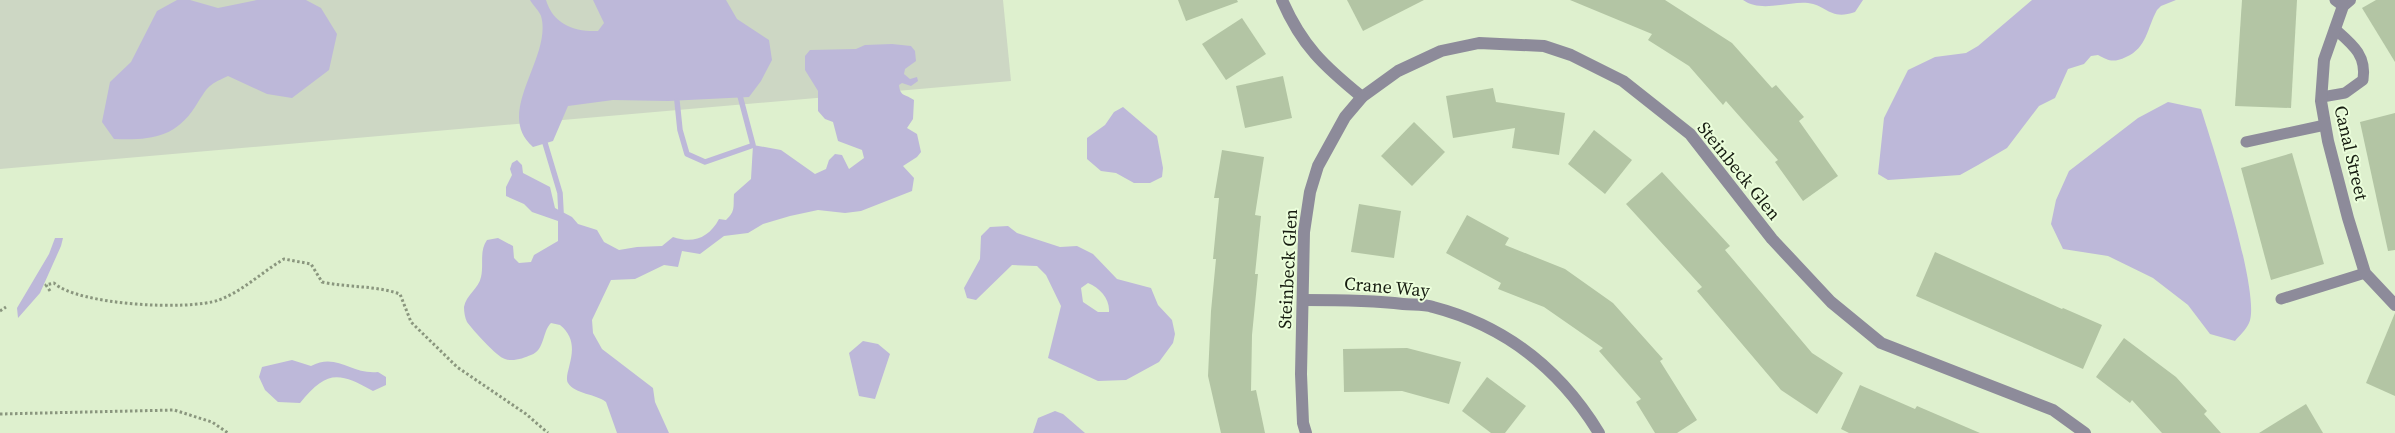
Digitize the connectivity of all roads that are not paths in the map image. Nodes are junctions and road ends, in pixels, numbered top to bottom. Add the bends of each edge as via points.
1 (1282, 0) edge
2 (2343, 2) edge
3 (2335, 30) junction
4 (1362, 97) junction
5 (2322, 97) junction
6 (2326, 125) junction
7 (2246, 142) dead end
8 (2365, 273) junction
9 (2281, 299) dead end
10 (1304, 300) junction
11 (2395, 304) edge
12 (1306, 433) edge
13 (1599, 433) edge
14 (2086, 433) edge

1 - 4 street via 1293,24 1322,64
2 - 3 street, Canal Street
3 - 5 street, Canal Street via 2324,60
3 - 5 lane via 2356,47 2365,70 2363,80 2345,93
4 - 10 street, Steinbeck Glen via 1330,141 1310,192 1304,232
4 - 14 street, Steinbeck Glen via 1398,71 1441,52 1479,43 1544,46 1571,55 1623,81 1690,134 1772,239 1831,302 1881,342 2053,410
5 - 6 street, Canal Street
6 - 7 lane
6 - 8 street, Canal Street
8 - 9 lane
8 - 11 street, Canal Street
10 - 12 street, Steinbeck Glen via 1301,374
10 - 13 street, Crane Way via 1367,300 1432,307 1495,329 1548,367 1586,412

